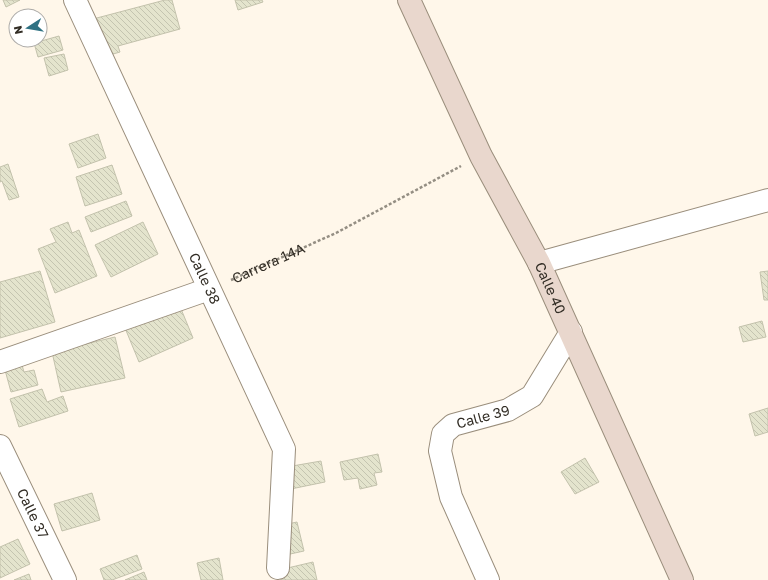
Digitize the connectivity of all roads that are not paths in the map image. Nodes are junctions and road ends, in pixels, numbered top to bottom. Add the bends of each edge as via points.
1 (75, 0) edge
2 (408, 0) edge
3 (768, 200) edge
4 (539, 263) junction
5 (209, 289) junction
6 (571, 332) junction
7 (0, 362) edge
8 (0, 446) edge
9 (278, 568) dead end
10 (65, 580) edge
11 (488, 580) edge
12 (682, 580) edge

1 - 5 street, Calle 38
2 - 4 street, Calle 40 via 481,156
3 - 4 street
4 - 6 street, Calle 40
5 - 7 street
5 - 9 street, Calle 38 via 284,449
6 - 11 street, Calle 39 via 532,396 508,410 453,425 443,434 440,451 451,497
6 - 12 street, Calle 40
8 - 10 street, Calle 37

